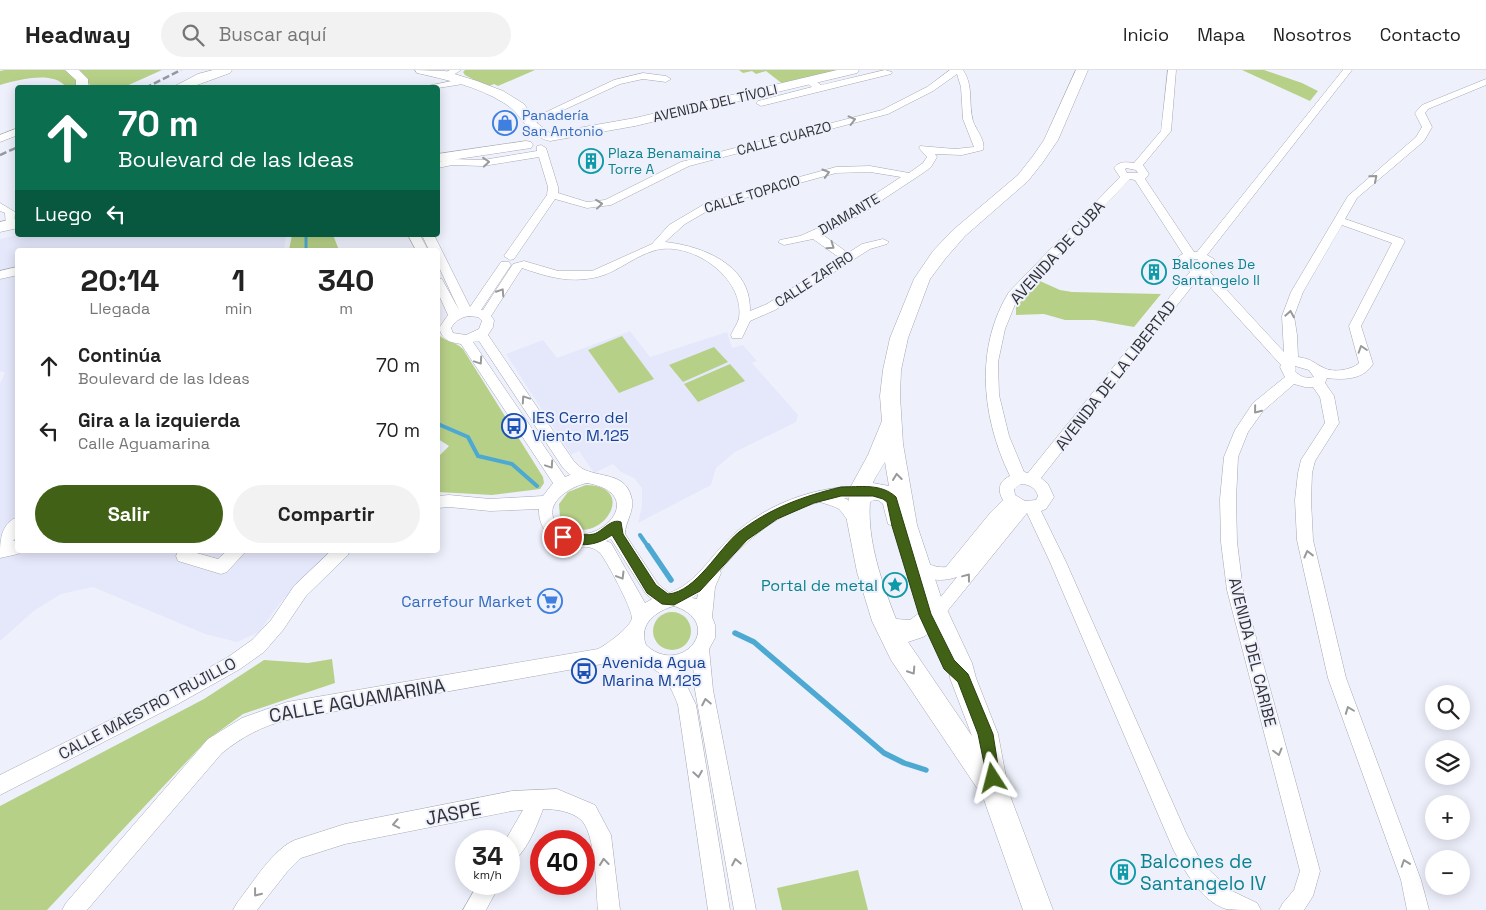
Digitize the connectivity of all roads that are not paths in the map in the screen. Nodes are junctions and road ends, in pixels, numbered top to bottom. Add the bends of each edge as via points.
1 (71, 70) edge
2 (226, 70) edge
3 (422, 70) edge
4 (853, 70) edge
5 (957, 70) edge
6 (1082, 70) edge
7 (1172, 70) edge
8 (1348, 70) edge
9 (452, 72) edge
10 (888, 72) dead end
11 (666, 79) dead end
12 (466, 81) junction
13 (1486, 82) edge
14 (814, 84) junction
15 (82, 85) edge
16 (184, 85) edge
17 (440, 85) edge
18 (761, 103) dead end
19 (15, 132) edge
20 (529, 134) junction
21 (0, 139) edge
22 (546, 143) junction
23 (440, 158) edge
24 (440, 165) edge
25 (1136, 166) junction
26 (910, 176) junction
27 (1133, 177) junction
28 (552, 195) junction
29 (0, 206) edge
30 (1339, 220) junction
31 (9, 225) edge
32 (814, 234) junction
33 (784, 242) dead end
34 (884, 242) dead end
35 (657, 246) junction
36 (1195, 255) junction
37 (440, 258) edge
38 (848, 258) junction
39 (517, 262) junction
40 (1199, 271) junction
41 (15, 273) edge
42 (0, 275) edge
43 (440, 284) edge
44 (488, 290) junction
45 (458, 294) junction
46 (470, 314) junction
47 (745, 318) junction
48 (481, 334) junction
49 (737, 336) dead end
50 (465, 340) junction
51 (1291, 368) junction
52 (1318, 377) junction
53 (890, 421) junction
54 (586, 477) junction
55 (1025, 478) junction
56 (559, 488) junction
57 (820, 497) junction
58 (861, 501) junction
59 (440, 502) edge
60 (548, 502) junction
61 (1022, 506) junction
62 (617, 525) junction
63 (15, 527) edge
64 (592, 540) junction
65 (15, 547) edge
66 (0, 549) edge
67 (236, 553) edge
68 (339, 553) edge
69 (184, 556) dead end
70 (716, 567) junction
71 (914, 567) junction
72 (670, 600) junction
73 (704, 616) junction
74 (939, 618) junction
75 (638, 623) junction
76 (888, 628) junction
77 (701, 650) junction
78 (602, 656) junction
79 (654, 660) junction
80 (0, 785) edge
81 (995, 793) junction
82 (537, 800) junction
83 (520, 835) edge
84 (483, 895) edge
85 (73, 910) edge
86 (244, 910) edge
87 (474, 910) edge
88 (609, 910) edge
89 (719, 910) edge
90 (745, 910) edge
91 (1038, 910) edge
92 (1250, 910) edge
93 (1290, 910) edge
94 (1418, 910) edge

1 - 15 street via 82,79
2 - 16 street
3 - 9 street
4 - 14 street, AVENIDA DEL TÍVOLI
5 - 26 street, DIAMANTE via 963,74 969,122 979,148 975,152 926,150 932,157 927,165
28 -> 5 street, CALLE CUARZO via 587,205 607,203 685,164 885,112 930,89
6 - 53 street via 1052,140 1038,159 1023,178 959,233 922,279 899,338 892,370
7 - 25 street via 1166,131
8 - 36 street via 1275,164
9 - 12 street
10 - 14 street
11 - 20 street via 643,76 617,82
12 - 17 street
12 - 20 street via 518,106 525,113
30 -> 13 street via 1353,196 1420,139 1427,127 1420,113 1425,107
14 - 18 street
14 - 22 street, AVENIDA DEL TÍVOLI via 577,133
19 - 21 street
20 - 22 street, AVENIDA DEL TÍVOLI
20 - 23 street via 502,148
24 -> 22 street via 483,163
22 - 28 street
25 - 27 street via 1144,172 1142,176
25 - 27 street, AVENIDA DE CUBA via 1119,168 1120,173
26 - 32 street, DIAMANTE via 839,223
35 -> 26 street, CALLE TOPACIO via 661,238 695,212 712,204 827,172 870,169
27 - 36 street
27 - 55 street, AVENIDA DE CUBA via 1013,296 1002,317 992,348 990,379 993,407 1010,458
28 - 39 street via 525,234
29 - 31 street via 10,212
51 -> 30 street via 1288,316 1297,292
52 -> 30 street via 1351,373 1366,364 1355,326 1399,241
32 - 33 street, DIAMANTE via 799,241
32 -> 38 street
34 - 38 street, CALLE ZAFIRO via 866,246
35 - 39 street, CALLE TOPACIO via 614,268 592,275 558,275
35 - 47 street via 685,248 726,270 740,286
36 - 40 street via 1183,261 1189,268
36 - 40 street via 1211,264 1209,269
37 - 45 street
38 - 47 street, CALLE ZAFIRO via 771,307
39 - 44 street
46 -> 39 street
40 - 51 street
40 - 55 street, AVENIDA DE LA LIBERTAD
41 - 42 street
43 - 46 street
44 - 45 street via 478,296
44 - 46 street
45 - 46 street
46 - 48 street via 488,325
46 - 50 street via 446,324 446,332 453,338
47 - 49 street
48 - 50 street
54 -> 48 street via 568,464
50 -> 56 street via 557,477
51 - 52 street via 1307,363
51 - 52 street via 1306,383
51 -> 93 street, AVENIDA DEL CARIBE via 1242,430 1231,456 1228,499 1235,590 1310,871 1303,896
94 -> 52 street via 1411,880 1337,678 1305,540 1305,473 1308,460 1332,423 1328,396
53 - 58 street via 877,459 862,481
71 -> 53 street
54 - 56 street via 572,480
54 - 62 street via 607,480 622,491 626,508
55 - 61 street via 1013,479 1006,486 1006,491
55 - 61 street via 1042,487 1046,497 1041,505
56 - 60 street
57 - 58 street via 843,504
57 - 58 street via 841,492
57 - 70 street via 789,507 758,524 729,549
58 - 71 street via 882,493 892,500
58 - 76 street via 868,572
59 - 60 street
60 - 64 street via 546,518 556,533 572,540
61 - 71 street via 996,516 952,572 944,576 935,575
74 -> 61 street
61 - 92 street via 1058,562 1195,870 1224,897
62 - 64 street
62 - 72 street via 617,535 652,589
63 - 66 street
64 -> 75 street via 605,548 637,604
65 - 66 street
67 - 69 street via 221,567
68 - 80 street, CALLE MAESTRO TRUJILLO via 300,591 258,646 234,663
70 - 72 street via 695,588
70 - 73 street via 707,587
71 - 74 street
72 - 73 street via 692,604
72 - 75 street via 646,610
73 - 77 street via 708,632
74 - 76 street via 915,630 897,632
74 - 81 street via 949,664 963,678 986,734
75 - 78 street, CALLE AGUAMARINA via 614,649
75 - 79 street via 637,644
76 -> 81 street via 900,652
77 - 79 street via 680,663
90 -> 77 street via 704,690
78 - 79 street, CALLE AGUAMARINA
78 - 85 street, CALLE AGUAMARINA via 258,718 215,746
79 -> 89 street via 671,671 687,705
81 - 91 street
82 - 83 street
82 -> 86 street, JASPE via 512,801 345,834 295,850
88 -> 82 street, JASPE via 601,835 588,812 557,799
84 - 87 street

